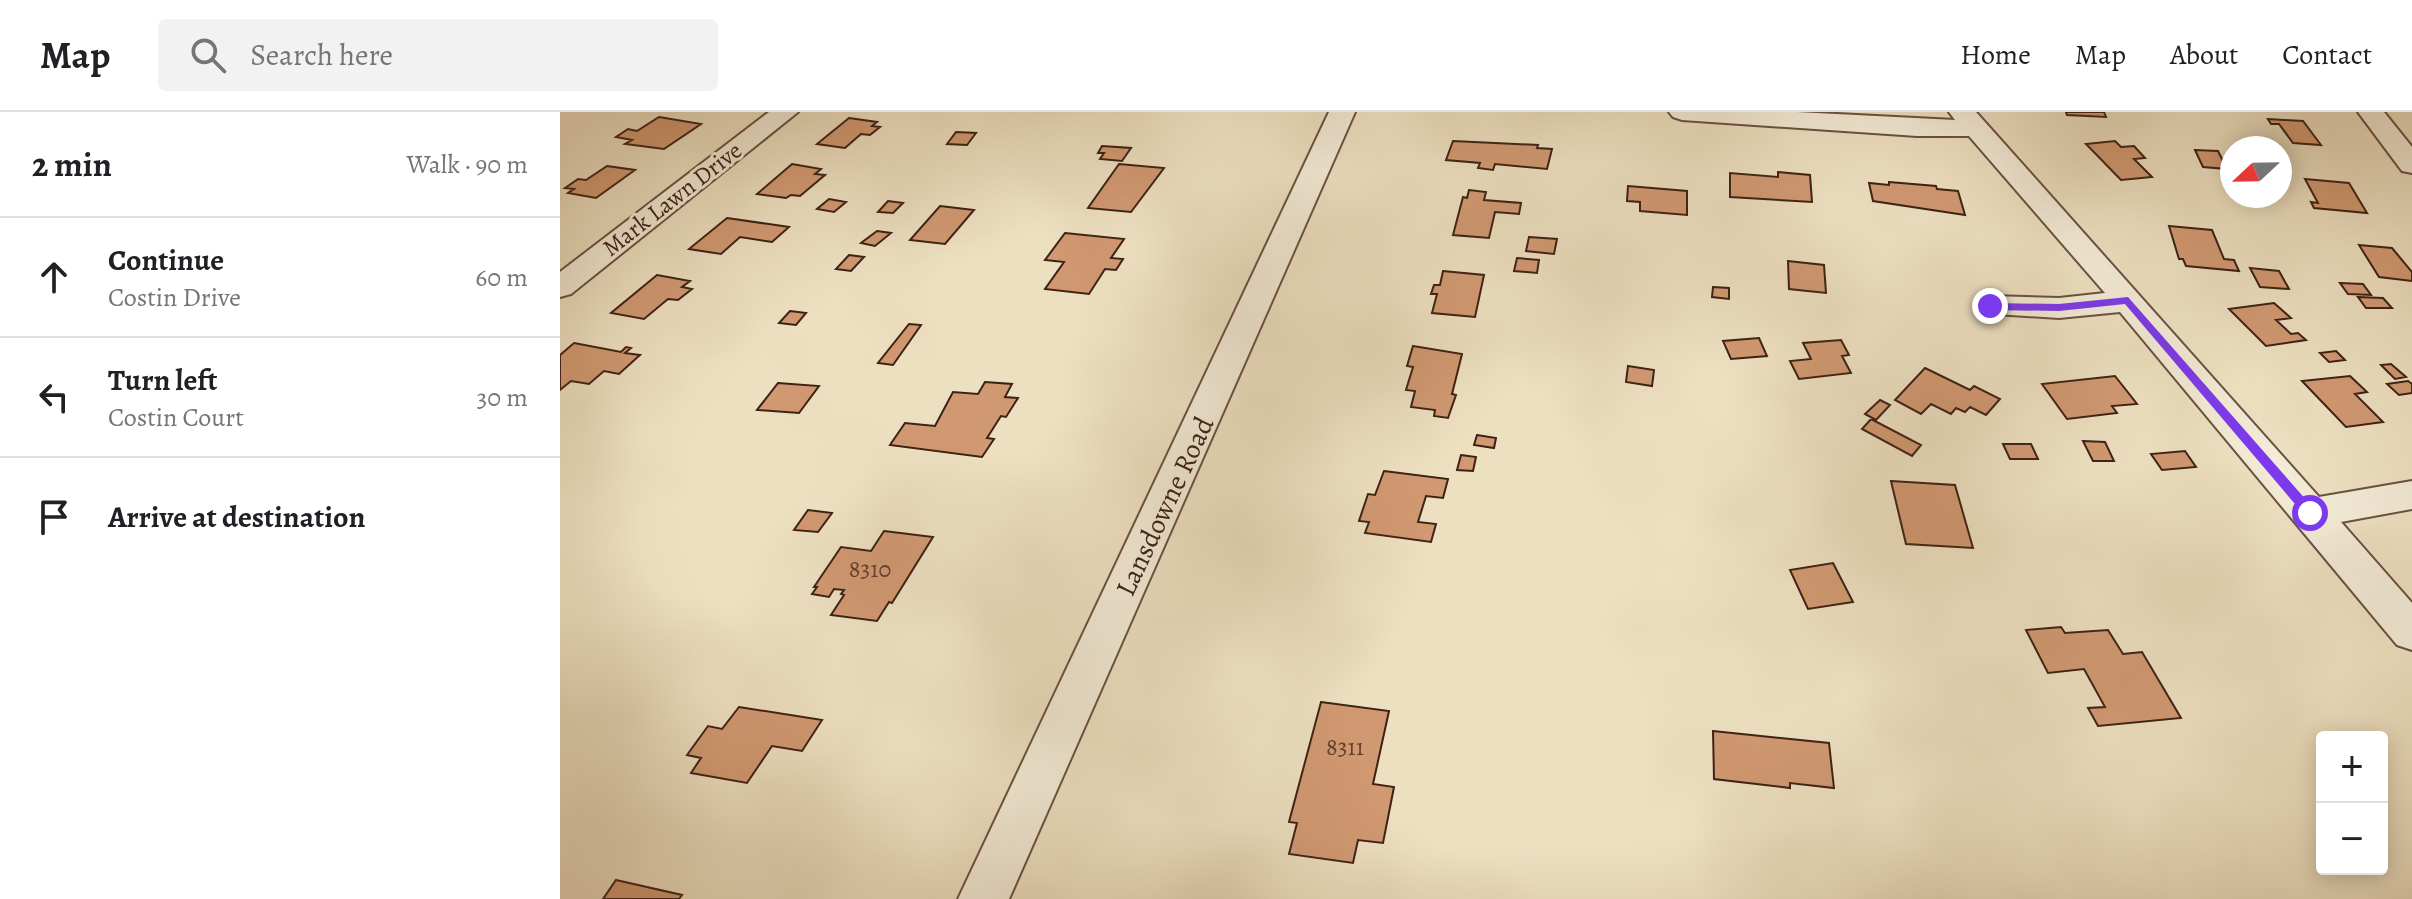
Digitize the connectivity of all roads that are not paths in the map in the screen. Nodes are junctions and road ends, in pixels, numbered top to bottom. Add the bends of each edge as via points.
1 (785, 112) edge
2 (1342, 112) edge
3 (1682, 112) edge
4 (2371, 112) edge
5 (1969, 120) edge
6 (2412, 165) edge
7 (560, 287) edge
8 (2128, 301) junction
9 (1990, 306) dead end
10 (2412, 495) edge
11 (2310, 513) junction
12 (2412, 632) edge
13 (983, 899) edge

1 - 7 street, Mark Lawn Drive
2 - 13 street, Lansdowne Road
3 - 5 street via 1917,128
4 - 6 street
5 - 8 street
8 - 9 street via 2059,308
8 - 11 street
10 - 11 street
11 - 12 street

